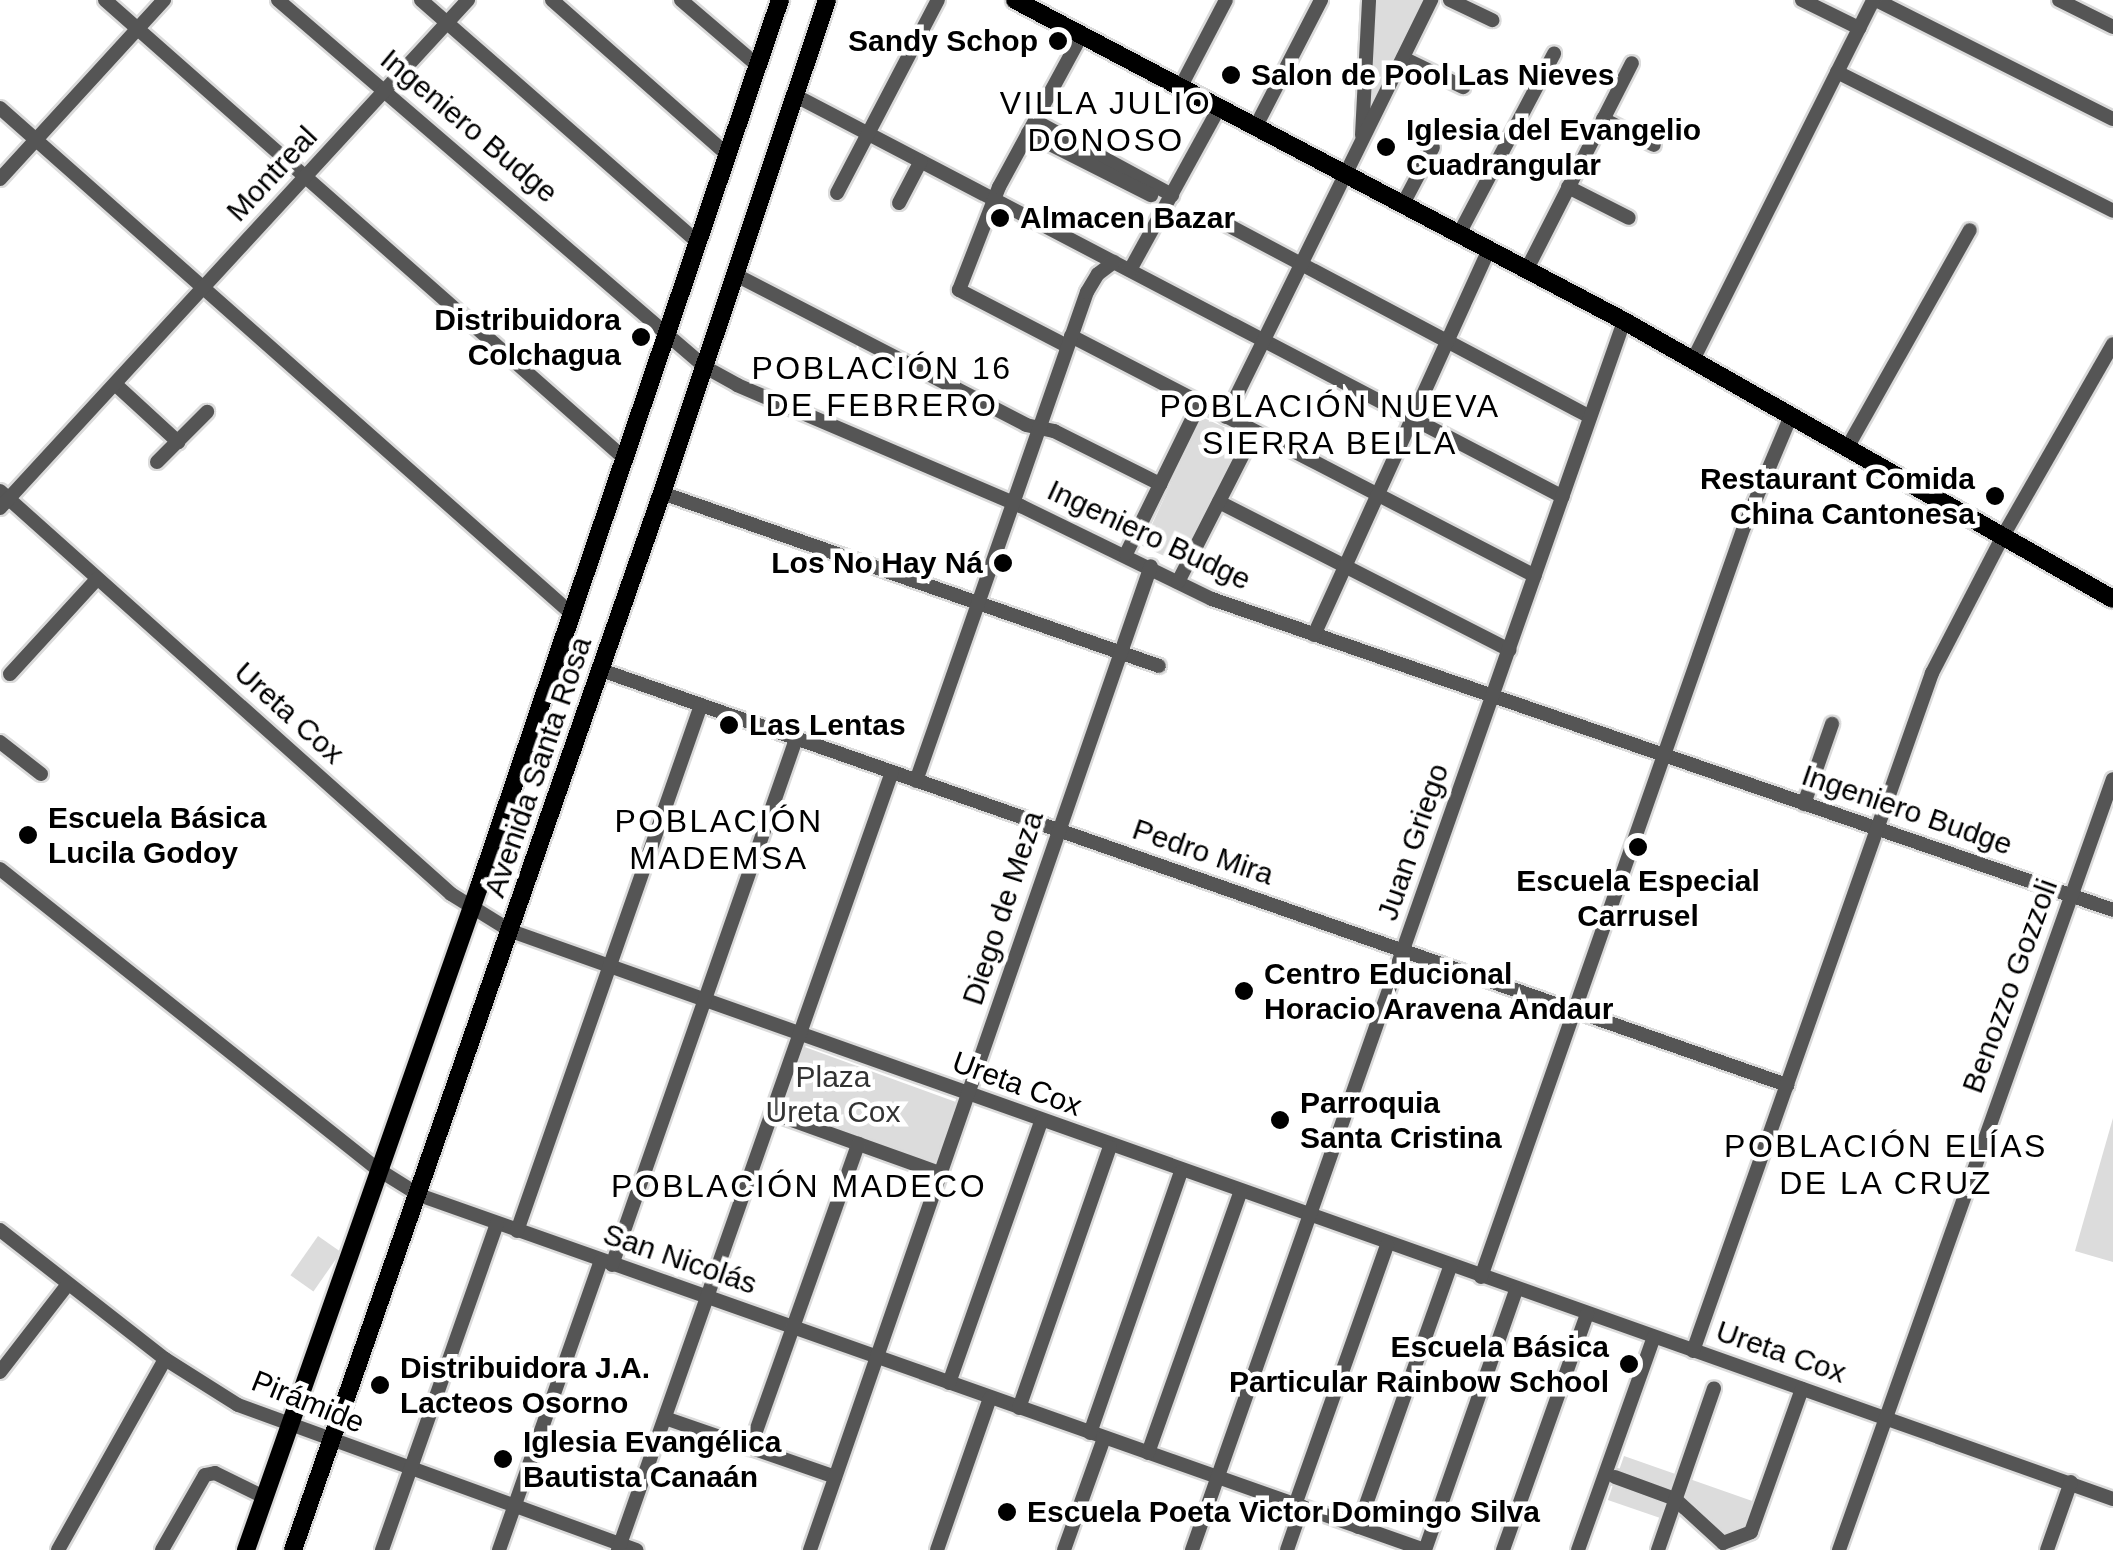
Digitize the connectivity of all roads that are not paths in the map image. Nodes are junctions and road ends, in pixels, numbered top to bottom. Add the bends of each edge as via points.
1 (104, 0) edge
2 (164, 0) edge
3 (278, 0) edge
4 (421, 0) edge
5 (468, 0) edge
6 (552, 0) edge
7 (680, 0) edge
8 (780, 0) edge
9 (828, 0) edge
10 (938, 0) edge
11 (1226, 0) edge
12 (1322, 0) edge
13 (1370, 0) edge
14 (1432, 0) edge
15 (1450, 0) edge
16 (1802, 0) edge
17 (1874, 0) edge
18 (2059, 0) edge
19 (1015, 1) edge
20 (1492, 20) dead end
21 (448, 23) junction
22 (1859, 28) junction
23 (2113, 28) edge
24 (138, 30) junction
25 (1081, 36) junction
26 (1554, 54) dead end
27 (1403, 58) junction
28 (1632, 63) dead end
29 (758, 66) junction
30 (1837, 72) junction
31 (1463, 87) dead end
32 (1180, 88) junction
33 (386, 91) junction
34 (796, 96) junction
35 (0, 108) edge
36 (1219, 108) junction
37 (1603, 119) junction
38 (2113, 119) edge
39 (1032, 127) junction
40 (1256, 128) junction
41 (868, 134) junction
42 (36, 140) junction
43 (1654, 145) dead end
44 (1362, 146) junction
45 (1432, 147) dead end
46 (728, 155) junction
47 (920, 161) junction
48 (1348, 176) junction
49 (0, 179) edge
50 (1132, 179) junction
51 (306, 180) junction
52 (1568, 187) junction
53 (838, 193) dead end
54 (1172, 195) junction
55 (1151, 196) dead end
56 (994, 200) junction
57 (899, 203) dead end
58 (1403, 204) junction
59 (2113, 210) edge
60 (1629, 218) dead end
61 (1222, 222) dead end
62 (1970, 230) dead end
63 (1460, 234) junction
64 (699, 243) junction
65 (1489, 249) junction
66 (1114, 262) junction
67 (1303, 264) junction
68 (1527, 269) junction
69 (1130, 270) junction
70 (736, 275) junction
71 (204, 289) junction
72 (1624, 321) junction
73 (669, 333) junction
74 (1069, 341) junction
75 (1264, 341) junction
76 (1447, 341) junction
77 (2113, 344) edge
78 (1693, 360) junction
79 (705, 367) junction
80 (115, 384) junction
81 (1200, 404) junction
82 (207, 412) dead end
83 (1590, 416) junction
84 (1790, 416) junction
85 (1226, 417) junction
86 (1412, 418) junction
87 (1038, 428) junction
88 (1255, 432) junction
89 (178, 442) junction
90 (1847, 448) junction
91 (625, 459) junction
92 (158, 462) dead end
93 (1160, 484) junction
94 (662, 492) junction
95 (1378, 494) junction
96 (1563, 497) junction
97 (3, 499) edge
98 (1012, 502) junction
99 (1220, 502) junction
100 (2002, 536) junction
101 (1126, 554) junction
102 (1151, 566) junction
103 (1345, 566) junction
104 (1535, 576) junction
105 (98, 579) junction
106 (1178, 582) junction
107 (2113, 599) edge
108 (978, 601) junction
109 (572, 614) junction
110 (1314, 634) junction
111 (1510, 650) junction
112 (1120, 652) junction
113 (1159, 666) dead end
114 (601, 670) junction
115 (10, 674) dead end
116 (1493, 696) junction
117 (701, 706) junction
118 (1832, 724) dead end
119 (796, 739) junction
120 (0, 742) edge
121 (1664, 755) junction
122 (892, 772) junction
123 (42, 774) dead end
124 (2113, 780) edge
125 (916, 781) junction
126 (1804, 804) junction
127 (1877, 829) junction
128 (1057, 830) junction
129 (0, 869) edge
130 (2071, 896) junction
131 (471, 909) junction
132 (2113, 910) edge
133 (511, 931) junction
134 (1404, 951) junction
135 (609, 968) junction
136 (704, 1002) junction
137 (1574, 1011) junction
138 (799, 1035) junction
139 (1787, 1085) junction
140 (969, 1096) junction
141 (772, 1113) junction
142 (1040, 1122) junction
143 (858, 1144) junction
144 (1110, 1146) junction
145 (380, 1170) junction
146 (1181, 1172) junction
147 (942, 1174) junction
148 (419, 1194) junction
149 (1243, 1194) junction
150 (1310, 1218) junction
151 (497, 1224) junction
152 (0, 1230) edge
153 (517, 1231) junction
154 (1384, 1244) junction
155 (607, 1263) junction
156 (1450, 1266) junction
157 (1481, 1278) junction
158 (68, 1284) junction
159 (1516, 1290) junction
160 (707, 1298) junction
161 (1587, 1314) junction
162 (792, 1328) junction
163 (1658, 1339) junction
164 (1693, 1351) junction
165 (165, 1358) junction
166 (877, 1358) junction
167 (0, 1372) edge
168 (949, 1383) junction
169 (1718, 1389) dead end
170 (1802, 1389) junction
171 (990, 1398) junction
172 (1019, 1408) junction
173 (664, 1418) junction
174 (1885, 1418) junction
175 (289, 1426) junction
176 (1097, 1435) junction
177 (331, 1442) junction
178 (750, 1448) junction
179 (1151, 1454) junction
180 (411, 1470) junction
181 (836, 1477) junction
182 (1615, 1477) junction
183 (1218, 1478) junction
184 (2071, 1482) junction
185 (2086, 1488) junction
186 (2113, 1490) edge
187 (264, 1497) junction
188 (2113, 1499) edge
189 (1678, 1501) junction
190 (1295, 1505) junction
191 (514, 1507) junction
192 (1358, 1527) junction
193 (1385, 1544) edge
194 (1729, 1546) edge
195 (619, 1547) edge
196 (940, 1549) edge
197 (58, 1550) edge
198 (162, 1550) edge
199 (246, 1550) edge
200 (293, 1550) edge
201 (382, 1550) edge
202 (499, 1550) edge
203 (636, 1550) edge
204 (810, 1550) edge
205 (1064, 1550) edge
206 (1192, 1550) edge
207 (1287, 1550) edge
208 (1424, 1550) edge
209 (1503, 1550) edge
210 (1578, 1550) edge
211 (1588, 1550) edge
212 (1658, 1550) edge
213 (1838, 1550) edge
214 (2047, 1550) edge

1 - 24 street
2 - 24 street
3 - 33 street, Ingeniero Budge
4 - 21 street
5 - 21 street, Montreal
6 - 46 street
7 - 29 street
8 - 29 main road, Avenida Santa Rosa
9 - 34 main road, Avenida Santa Rosa
10 - 41 street
11 - 32 street
12 - 40 street
13 - 44 street
14 - 27 street
15 - 20 street
16 - 22 street
17 - 22 street
17 - 38 street
18 - 23 street
19 - 25 main road
21 - 33 street, Montreal
21 - 64 street
22 - 30 street
24 - 42 street
24 - 51 street
25 - 32 main road
25 - 39 street
26 - 63 street
27 - 31 street
27 - 44 street
28 - 37 street
29 - 46 main road, Avenida Santa Rosa
30 - 59 street
30 - 78 street
32 - 36 main road
33 - 51 street, Montreal
33 - 73 street, Ingeniero Budge
34 - 41 street
34 - 70 main road, Avenida Santa Rosa
35 - 42 street
36 - 40 main road
36 - 54 street
37 - 43 street
37 - 52 street
39 - 50 street
39 - 56 street
40 - 48 main road
41 - 47 street
41 - 53 street
42 - 49 street
42 - 71 street
44 - 48 street
45 - 58 street
46 - 64 main road, Avenida Santa Rosa
47 - 56 street
47 - 57 street
48 - 58 main road
48 - 67 street
50 - 54 street
50 - 55 street
51 - 71 street, Montreal
51 - 91 street
52 - 60 street
52 - 68 street
54 - 69 street
56 - 66 street
56 - 74 street via 959,290
58 - 63 main road
61 - 67 street
62 - 90 street
63 - 65 main road
64 - 73 main road, Avenida Santa Rosa
65 - 68 main road
65 - 76 street
66 - 69 street
66 - 74 street via 1090,286
67 - 75 street
67 - 76 street
68 - 72 main road
69 - 75 street
70 - 79 main road, Avenida Santa Rosa
70 - 87 street
71 - 80 street, Montreal
71 - 109 street
72 - 78 main road
72 - 83 street, Juan Griego
73 - 79 street, Ingeniero Budge
73 - 91 main road, Avenida Santa Rosa
74 - 81 street
74 - 87 street
75 - 85 street
75 - 86 street
76 - 83 street
76 - 86 street
77 - 100 street
78 - 84 main road
79 - 94 main road, Avenida Santa Rosa
79 - 98 street, Ingeniero Budge
80 - 89 street
80 - 97 street, Montreal
81 - 85 street
81 - 93 street
82 - 89 street
83 - 96 street, Juan Griego
84 - 90 main road
84 - 121 street
85 - 88 street
86 - 95 street
86 - 96 street
87 - 93 street
87 - 98 street
88 - 95 street
88 - 99 street
89 - 92 street
90 - 100 main road
91 - 109 main road, Avenida Santa Rosa
93 - 101 street
94 - 108 street
94 - 114 main road, Avenida Santa Rosa
95 - 103 street
95 - 104 street
96 - 104 street, Juan Griego
97 - 105 street, Ureta Cox
98 - 101 street, Ingeniero Budge
98 - 108 street
99 - 103 street
99 - 106 street
100 - 107 main road
100 - 127 street via 1940,655
101 - 102 street, Ingeniero Budge
102 - 106 street, Ingeniero Budge
102 - 112 street, Diego de Meza
103 - 110 street
103 - 111 street
104 - 111 street, Juan Griego
105 - 115 street
105 - 131 street, Ureta Cox
106 - 110 street, Ingeniero Budge
108 - 112 street
108 - 125 street
109 - 131 main road, Avenida Santa Rosa
110 - 116 street, Ingeniero Budge
111 - 116 street, Juan Griego
112 - 113 street
112 - 128 street, Diego de Meza
114 - 117 street, Pedro Mira
114 - 133 main road, Avenida Santa Rosa
116 - 121 street, Ingeniero Budge
116 - 134 street, Juan Griego
117 - 119 street, Pedro Mira
117 - 135 street
118 - 126 street
119 - 122 street, Pedro Mira
119 - 136 street
120 - 123 street
121 - 126 street, Ingeniero Budge
121 - 137 street
122 - 125 street, Pedro Mira
122 - 138 street
124 - 130 street, Benozzo Gozzoli
125 - 128 street, Pedro Mira
126 - 127 street, Ingeniero Budge
127 - 130 street, Ingeniero Budge
127 - 139 street
128 - 134 street, Pedro Mira
128 - 140 street, Diego de Meza
129 - 145 street, San Nicolás
130 - 132 street, Ingeniero Budge
130 - 174 street, Benozzo Gozzoli
131 - 133 street, Ureta Cox
131 - 145 main road, Avenida Santa Rosa
133 - 135 street, Ureta Cox
133 - 148 main road, Avenida Santa Rosa
134 - 137 street, Pedro Mira
134 - 150 street, Juan Griego
135 - 136 street, Ureta Cox
135 - 153 street
136 - 138 street, Ureta Cox
136 - 155 street
137 - 139 street, Pedro Mira
137 - 157 street
138 - 140 street, Ureta Cox
138 - 141 street
139 - 164 street
140 - 142 street, Ureta Cox
140 - 147 street, Diego de Meza
141 - 143 street
141 - 160 street
142 - 144 street, Ureta Cox
142 - 168 street
143 - 147 street
143 - 162 street
144 - 146 street, Ureta Cox
144 - 172 street
145 - 148 street, San Nicolás
145 - 175 main road, Avenida Santa Rosa
146 - 149 street, Ureta Cox
146 - 176 street
147 - 166 street, Diego de Meza
148 - 151 street, San Nicolás
148 - 177 main road, Avenida Santa Rosa
149 - 150 street, Ureta Cox
149 - 179 street
150 - 154 street, Ureta Cox
150 - 183 street, Juan Griego
151 - 153 street, San Nicolás
151 - 180 street
152 - 158 street, Pirámide
153 - 155 street, San Nicolás
154 - 156 street, Ureta Cox
154 - 190 street
155 - 160 street, San Nicolás
155 - 191 street
156 - 157 street, Ureta Cox
156 - 192 street
157 - 159 street, Ureta Cox
158 - 165 street, Pirámide
158 - 167 street
159 - 161 street, Ureta Cox
159 - 208 street
160 - 162 street, San Nicolás
160 - 173 street
161 - 163 street, Ureta Cox
161 - 209 street
162 - 166 street, San Nicolás
162 - 178 street
163 - 164 street, Ureta Cox
163 - 182 street
163 - 210 street
164 - 170 street, Ureta Cox
165 - 175 street, Pirámide via 238,1405
165 - 197 street
166 - 168 street, San Nicolás
166 - 181 street, Diego de Meza
168 - 171 street, San Nicolás
169 - 189 street
170 - 174 street, Ureta Cox
170 - 194 street via 1751,1532
171 - 172 street, San Nicolás
171 - 196 street
172 - 176 street, San Nicolás
173 - 178 street
173 - 195 street
174 - 184 street, Ureta Cox
174 - 213 street, Benozzo Gozzoli
175 - 177 street, Pirámide
175 - 187 main road, Avenida Santa Rosa
176 - 179 street, San Nicolás
176 - 205 street
177 - 180 street, Pirámide
177 - 200 main road, Avenida Santa Rosa
178 - 181 street
179 - 183 street, San Nicolás
180 - 191 street, Pirámide
180 - 201 street
181 - 204 street, Diego de Meza
182 - 189 street
182 - 211 street
183 - 190 street, San Nicolás
183 - 206 street, Juan Griego
184 - 185 street, Ureta Cox
184 - 214 street
185 - 186 street, Ureta Cox
185 - 188 street, Ureta Cox
187 - 198 street via 205,1475
187 - 199 main road, Avenida Santa Rosa
189 - 194 street
189 - 212 street
190 - 192 street, San Nicolás
190 - 207 street
191 - 195 street, Pirámide
191 - 202 street
192 - 193 street, San Nicolás
193 - 208 street, San Nicolás
195 - 203 street, Pirámide

